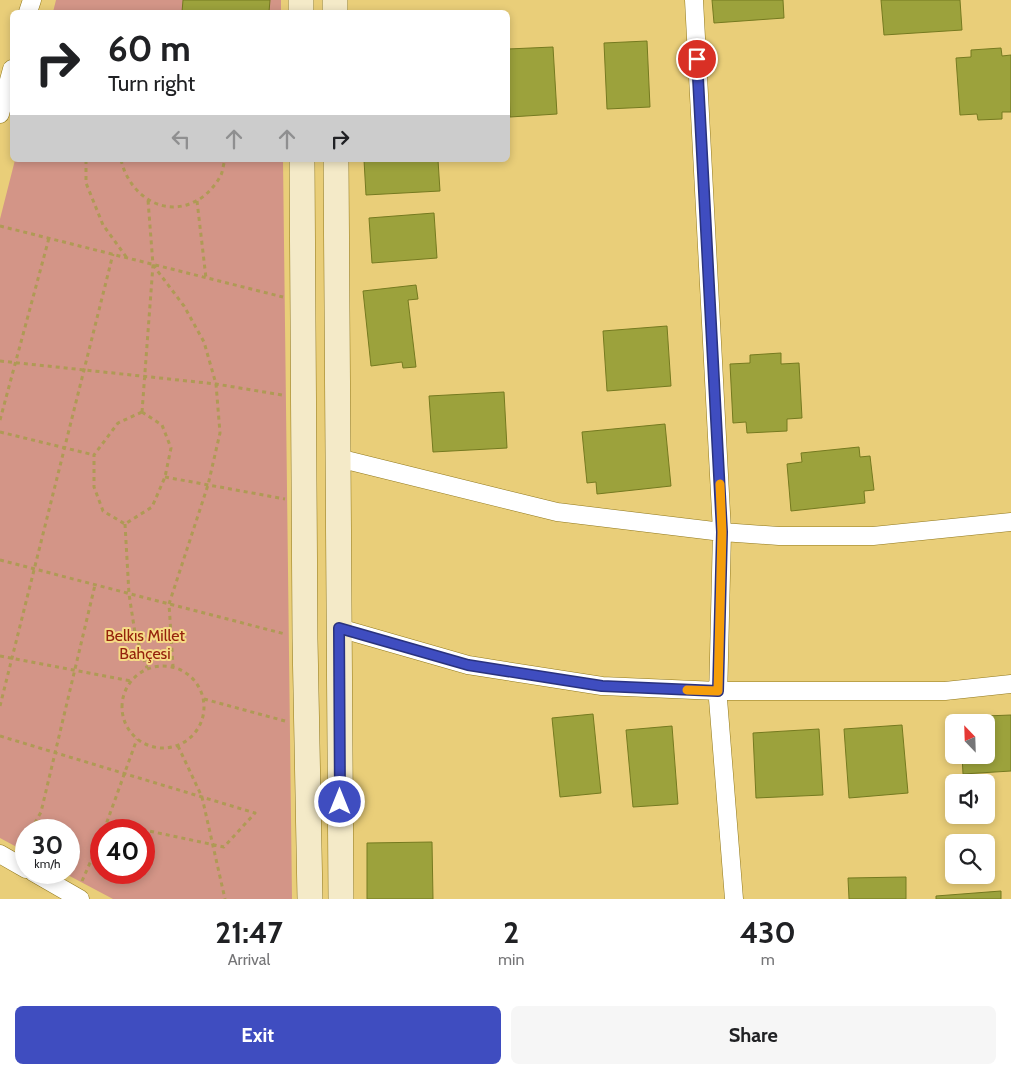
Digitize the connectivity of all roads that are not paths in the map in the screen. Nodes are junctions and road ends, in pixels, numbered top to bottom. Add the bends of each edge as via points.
1 (694, 0) edge
2 (10, 76) edge
3 (0, 114) edge
4 (302, 162) edge
5 (336, 162) edge
6 (338, 458) junction
7 (1011, 522) edge
8 (722, 532) junction
9 (339, 628) junction
10 (1011, 684) edge
11 (718, 691) junction
12 (0, 854) edge
13 (15, 863) edge
14 (54, 884) edge
15 (78, 898) edge
16 (310, 899) edge
17 (341, 899) edge
18 (734, 899) edge

1 - 8 street
2 - 3 street
4 - 16 street
5 - 6 street
6 - 8 street via 557,512
6 - 9 street
7 - 8 street via 873,536
8 - 11 street
9 - 11 street via 468,665 602,686
9 - 17 street
10 - 11 street via 945,691
11 - 18 street
12 - 13 street
14 - 15 street

